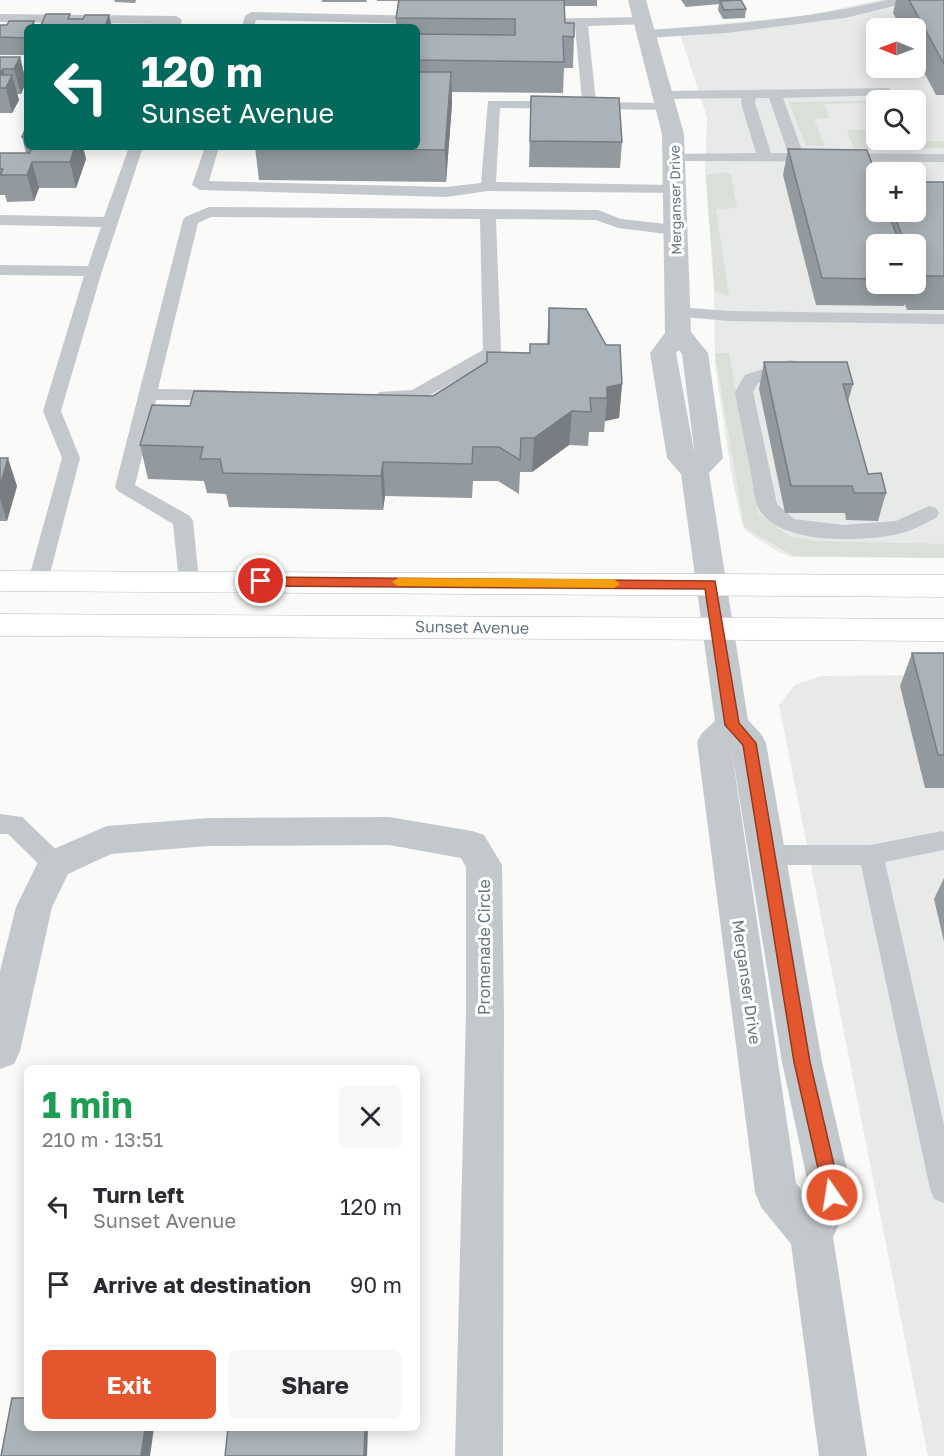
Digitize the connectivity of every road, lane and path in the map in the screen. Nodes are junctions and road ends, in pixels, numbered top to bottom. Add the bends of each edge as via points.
1 (637, 0) edge
2 (902, 0) edge
3 (0, 18) edge
4 (440, 20) edge
5 (522, 21) edge
6 (581, 22) junction
7 (175, 24) edge
8 (249, 24) edge
9 (645, 28) junction
10 (866, 92) edge
11 (776, 93) junction
12 (749, 94) junction
13 (665, 101) junction
14 (589, 106) junction
15 (135, 150) edge
16 (211, 150) edge
17 (675, 157) junction
18 (765, 158) junction
19 (797, 158) junction
20 (944, 158) edge
21 (488, 186) junction
22 (675, 190) junction
23 (488, 215) junction
24 (0, 220) edge
25 (111, 222) junction
26 (675, 230) junction
27 (0, 270) edge
28 (94, 271) junction
29 (944, 319) edge
30 (678, 322) junction
31 (791, 364) edge
32 (147, 394) junction
33 (242, 395) edge
34 (369, 396) edge
35 (929, 513) dead end
36 (0, 581) edge
37 (38, 581) junction
38 (189, 581) junction
39 (711, 585) junction
40 (944, 586) edge
41 (0, 625) edge
42 (719, 630) junction
43 (944, 630) edge
44 (732, 725) junction
45 (0, 824) edge
46 (942, 841) dead end
47 (769, 855) junction
48 (871, 855) junction
49 (55, 864) junction
50 (0, 1051) edge
51 (944, 1189) edge
52 (811, 1235) junction
53 (479, 1456) edge
54 (843, 1456) edge

1 - 9 street, Merganser Drive
2 - 9 lane via 845,14 726,29
3 - 7 lane via 176,20
4 - 8 lane via 251,16
5 - 6 lane
6 - 9 lane
6 - 14 lane
9 - 13 street, Merganser Drive
10 - 11 lane
11 - 12 lane
11 - 19 lane
12 - 13 lane
12 - 18 lane via 748,104
13 - 14 lane
13 - 17 street, Merganser Drive
14 - 21 lane via 493,104
15 - 25 lane
16 - 21 lane via 200,185 446,192
17 - 18 lane
17 - 22 street, Merganser Drive
18 - 19 lane
19 - 20 lane
21 - 22 lane
22 - 26 street, Merganser Drive
23 - 26 lane via 598,216 618,223
23 - 32 lane via 209,212 191,220
23 - 34 lane via 492,352 416,396
24 - 25 lane
25 - 28 lane
26 - 30 street, Merganser Drive
27 - 28 lane
28 - 37 lane via 52,411 72,458
29 - 30 lane via 771,310
30 - 39 street via 663,353 681,458 695,471
31 - 35 lane via 751,380 744,392 766,505 774,515 785,523 813,531 902,526
32 - 33 lane
32 - 38 lane via 125,487 183,521
36 - 37 main road
37 - 38 main road
38 - 39 main road
39 - 40 main road
39 - 42 street
41 - 42 main road, Sunset Avenue
42 - 43 main road, Sunset Avenue
42 - 44 street
44 - 47 street via 749,743
44 - 52 street, Merganser Drive via 714,742 776,1192
45 - 49 lane via 14,824
46 - 48 lane
47 - 48 lane
47 - 52 street via 802,1062 832,1195
48 - 51 lane
49 - 50 street via 34,907
49 - 53 street, Promenade Circle via 107,840 208,832 389,831 472,845 484,865
52 - 54 street

